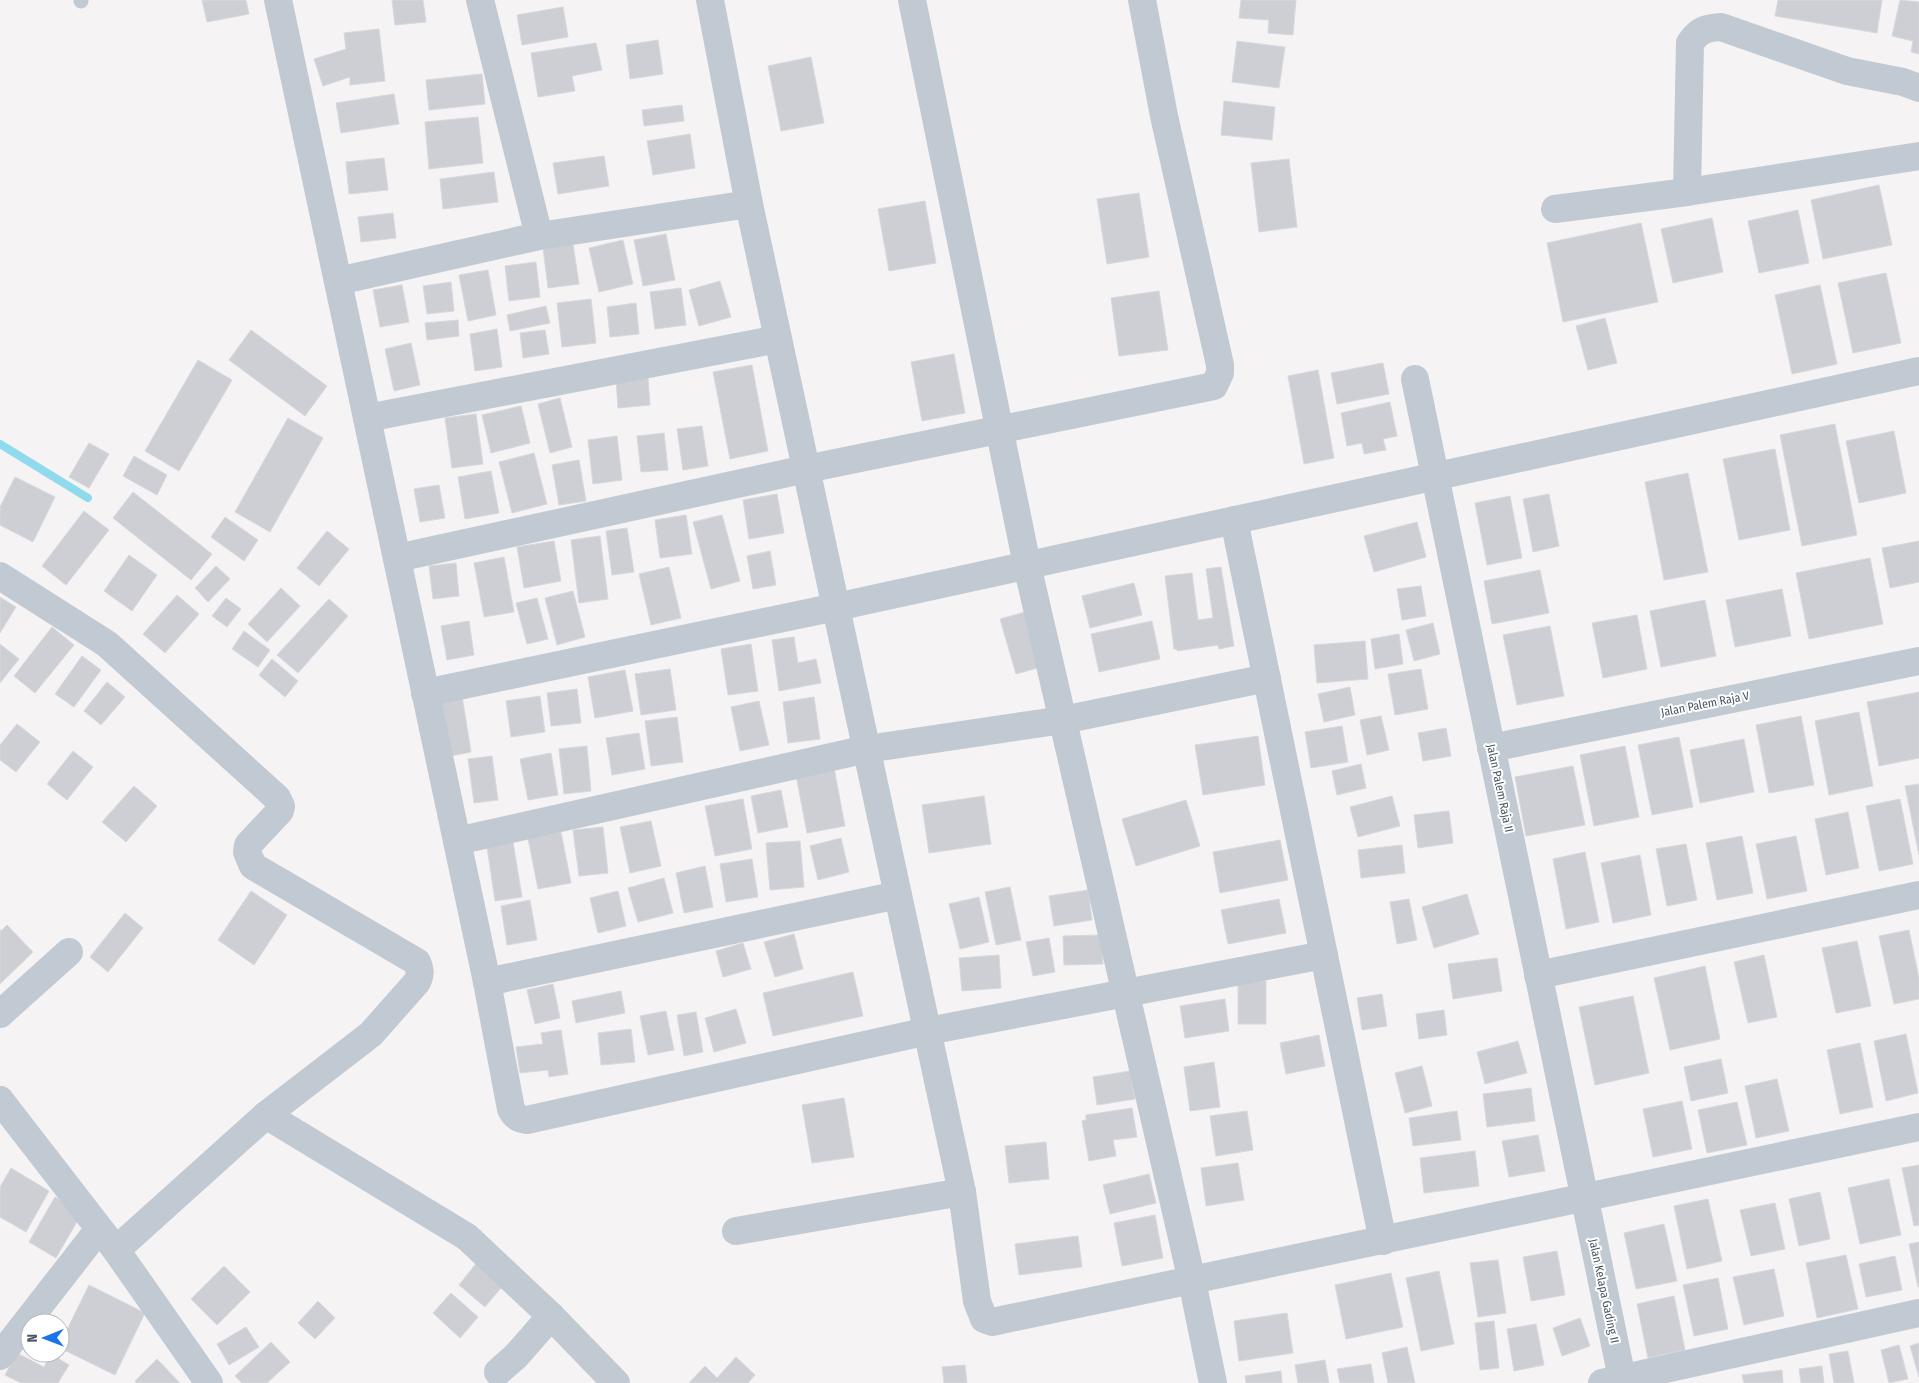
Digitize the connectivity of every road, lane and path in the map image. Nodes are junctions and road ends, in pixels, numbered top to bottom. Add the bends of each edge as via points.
1 (278, 0) edge
2 (480, 0) edge
3 (710, 0) edge
4 (912, 0) edge
5 (1142, 0) edge
6 (1919, 88) edge
7 (1919, 156) edge
8 (1687, 192) junction
9 (749, 204) junction
10 (1555, 209) dead end
11 (539, 236) junction
12 (338, 281) junction
13 (778, 339) junction
14 (1919, 371) edge
15 (1415, 379) dead end
16 (367, 418) junction
17 (1001, 429) junction
18 (806, 469) junction
19 (1435, 477) junction
20 (1234, 520) junction
21 (397, 558) junction
22 (1027, 565) junction
23 (0, 576) edge
24 (836, 607) junction
25 (1919, 661) edge
26 (1267, 678) junction
27 (425, 692) junction
28 (1063, 720) junction
29 (1491, 748) junction
30 (867, 749) junction
31 (457, 841) junction
32 (898, 895) junction
33 (1919, 895) edge
34 (69, 952) dead end
35 (1324, 955) junction
36 (1538, 974) junction
37 (487, 982) junction
38 (1126, 994) junction
39 (0, 1014) edge
40 (928, 1031) junction
41 (0, 1100) edge
42 (266, 1114) junction
43 (1919, 1127) edge
44 (962, 1192) junction
45 (1585, 1198) junction
46 (99, 1229) junction
47 (736, 1232) dead end
48 (1383, 1240) junction
49 (116, 1250) junction
50 (1192, 1281) junction
51 (1919, 1313) edge
52 (551, 1316) junction
53 (0, 1356) edge
54 (498, 1372) dead end
55 (1616, 1382) edge
56 (209, 1383) edge
57 (616, 1383) edge
58 (1213, 1383) edge

1 - 12 street
2 - 11 street
3 - 9 street
4 - 17 street
5 - 17 street via 1164,116 1220,365 1218,380 1214,386
6 - 8 street via 1847,72 1721,27 1707,28 1697,33 1690,43
7 - 8 street
8 - 10 street
9 - 11 street
9 - 13 street
11 - 12 street
12 - 16 street
13 - 16 street
13 - 18 street
14 - 19 street
15 - 19 street, Jalan Palem Raja II
16 - 21 street
17 - 18 street
17 - 22 street
18 - 21 street
18 - 24 street
19 - 20 street
19 - 29 street, Jalan Palem Raja II
20 - 22 street
20 - 26 street
21 - 27 street
22 - 24 street
22 - 28 street
23 - 42 street via 107,644 277,798 280,811 248,845 247,852 253,866 417,962 420,975 417,982 371,1034
24 - 27 street
24 - 30 street
25 - 29 street, Jalan Palem Raja V
26 - 28 street
26 - 35 street
27 - 31 street
28 - 30 street
28 - 38 street
29 - 36 street, Jalan Palem Raja II
30 - 31 street
30 - 32 street
31 - 37 street
32 - 37 street
32 - 40 street
33 - 36 street
34 - 39 street
35 - 38 street
35 - 48 street
36 - 45 street, Jalan Palem Raja II
37 - 40 street via 511,1109 520,1120
38 - 40 street
38 - 50 street
40 - 44 street
41 - 46 street
42 - 49 street
42 - 52 street via 467,1238
43 - 45 street
44 - 47 street
44 - 50 street via 977,1301 984,1319 992,1322
45 - 48 street
45 - 55 street, Jalan Kelapa Gading II
46 - 49 street
46 - 53 street
48 - 50 street
49 - 56 street
50 - 58 street
51 - 55 street
52 - 54 street
52 - 57 street

